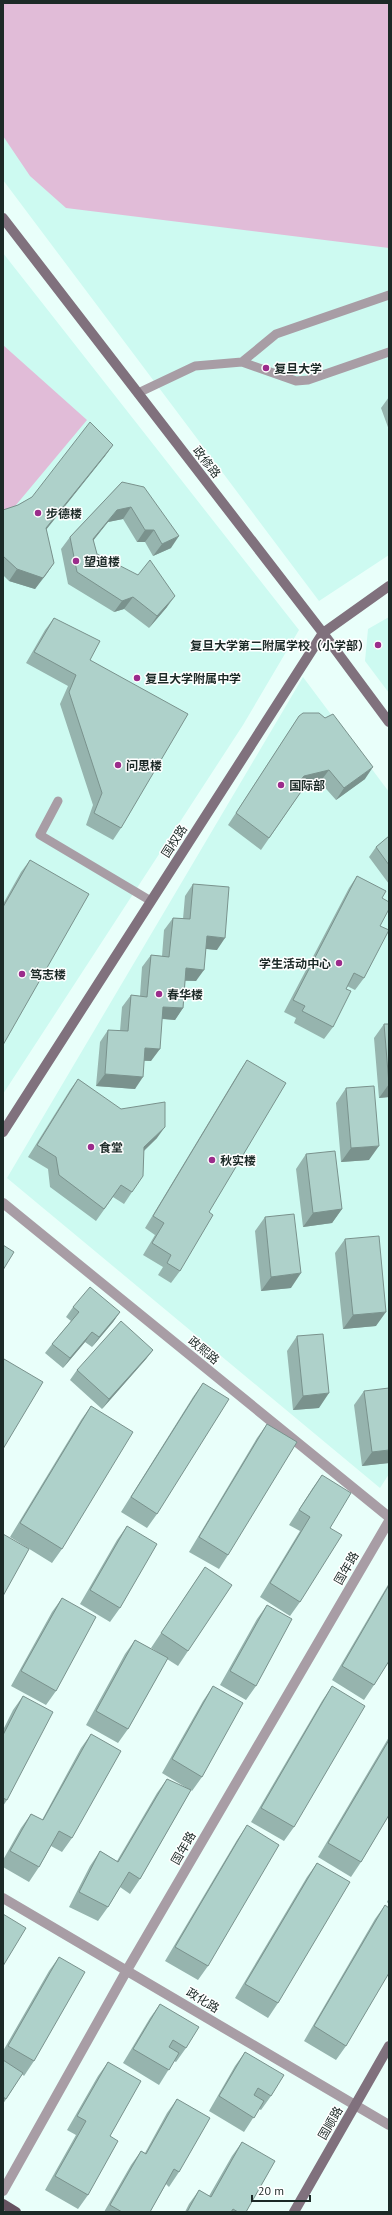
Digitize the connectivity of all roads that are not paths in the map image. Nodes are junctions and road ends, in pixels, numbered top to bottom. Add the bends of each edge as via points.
1 (3, 218) edge
2 (389, 295) edge
3 (389, 352) edge
4 (242, 362) junction
5 (138, 393) junction
6 (389, 586) edge
7 (323, 633) junction
8 (389, 722) edge
9 (58, 801) dead end
10 (151, 901) junction
11 (3, 1132) edge
12 (3, 1203) edge
13 (389, 1517) edge
14 (389, 1521) edge
15 (3, 1898) edge
16 (127, 1970) junction
17 (389, 2046) edge
18 (355, 2105) junction
19 (389, 2125) edge
20 (3, 2191) edge
21 (3, 2204) edge
22 (16, 2212) edge
23 (294, 2212) edge

1 - 5 street, 政修路
2 - 4 lane via 276,334
3 - 4 lane via 308,380 296,381
4 - 5 lane via 195,366
5 - 7 street, 政修路
6 - 7 street, 国权路
7 - 8 street, 政修路
7 - 10 street, 国权路
9 - 10 lane via 40,835
10 - 11 street, 国权路
12 - 13 street, 政熙路
14 - 16 street, 国年路
15 - 16 street, 政化路
16 - 18 street, 政化路
16 - 20 street, 国年路
17 - 18 street, 国顺路
18 - 19 street, 政化路
18 - 23 street, 国顺路
21 - 22 main road

